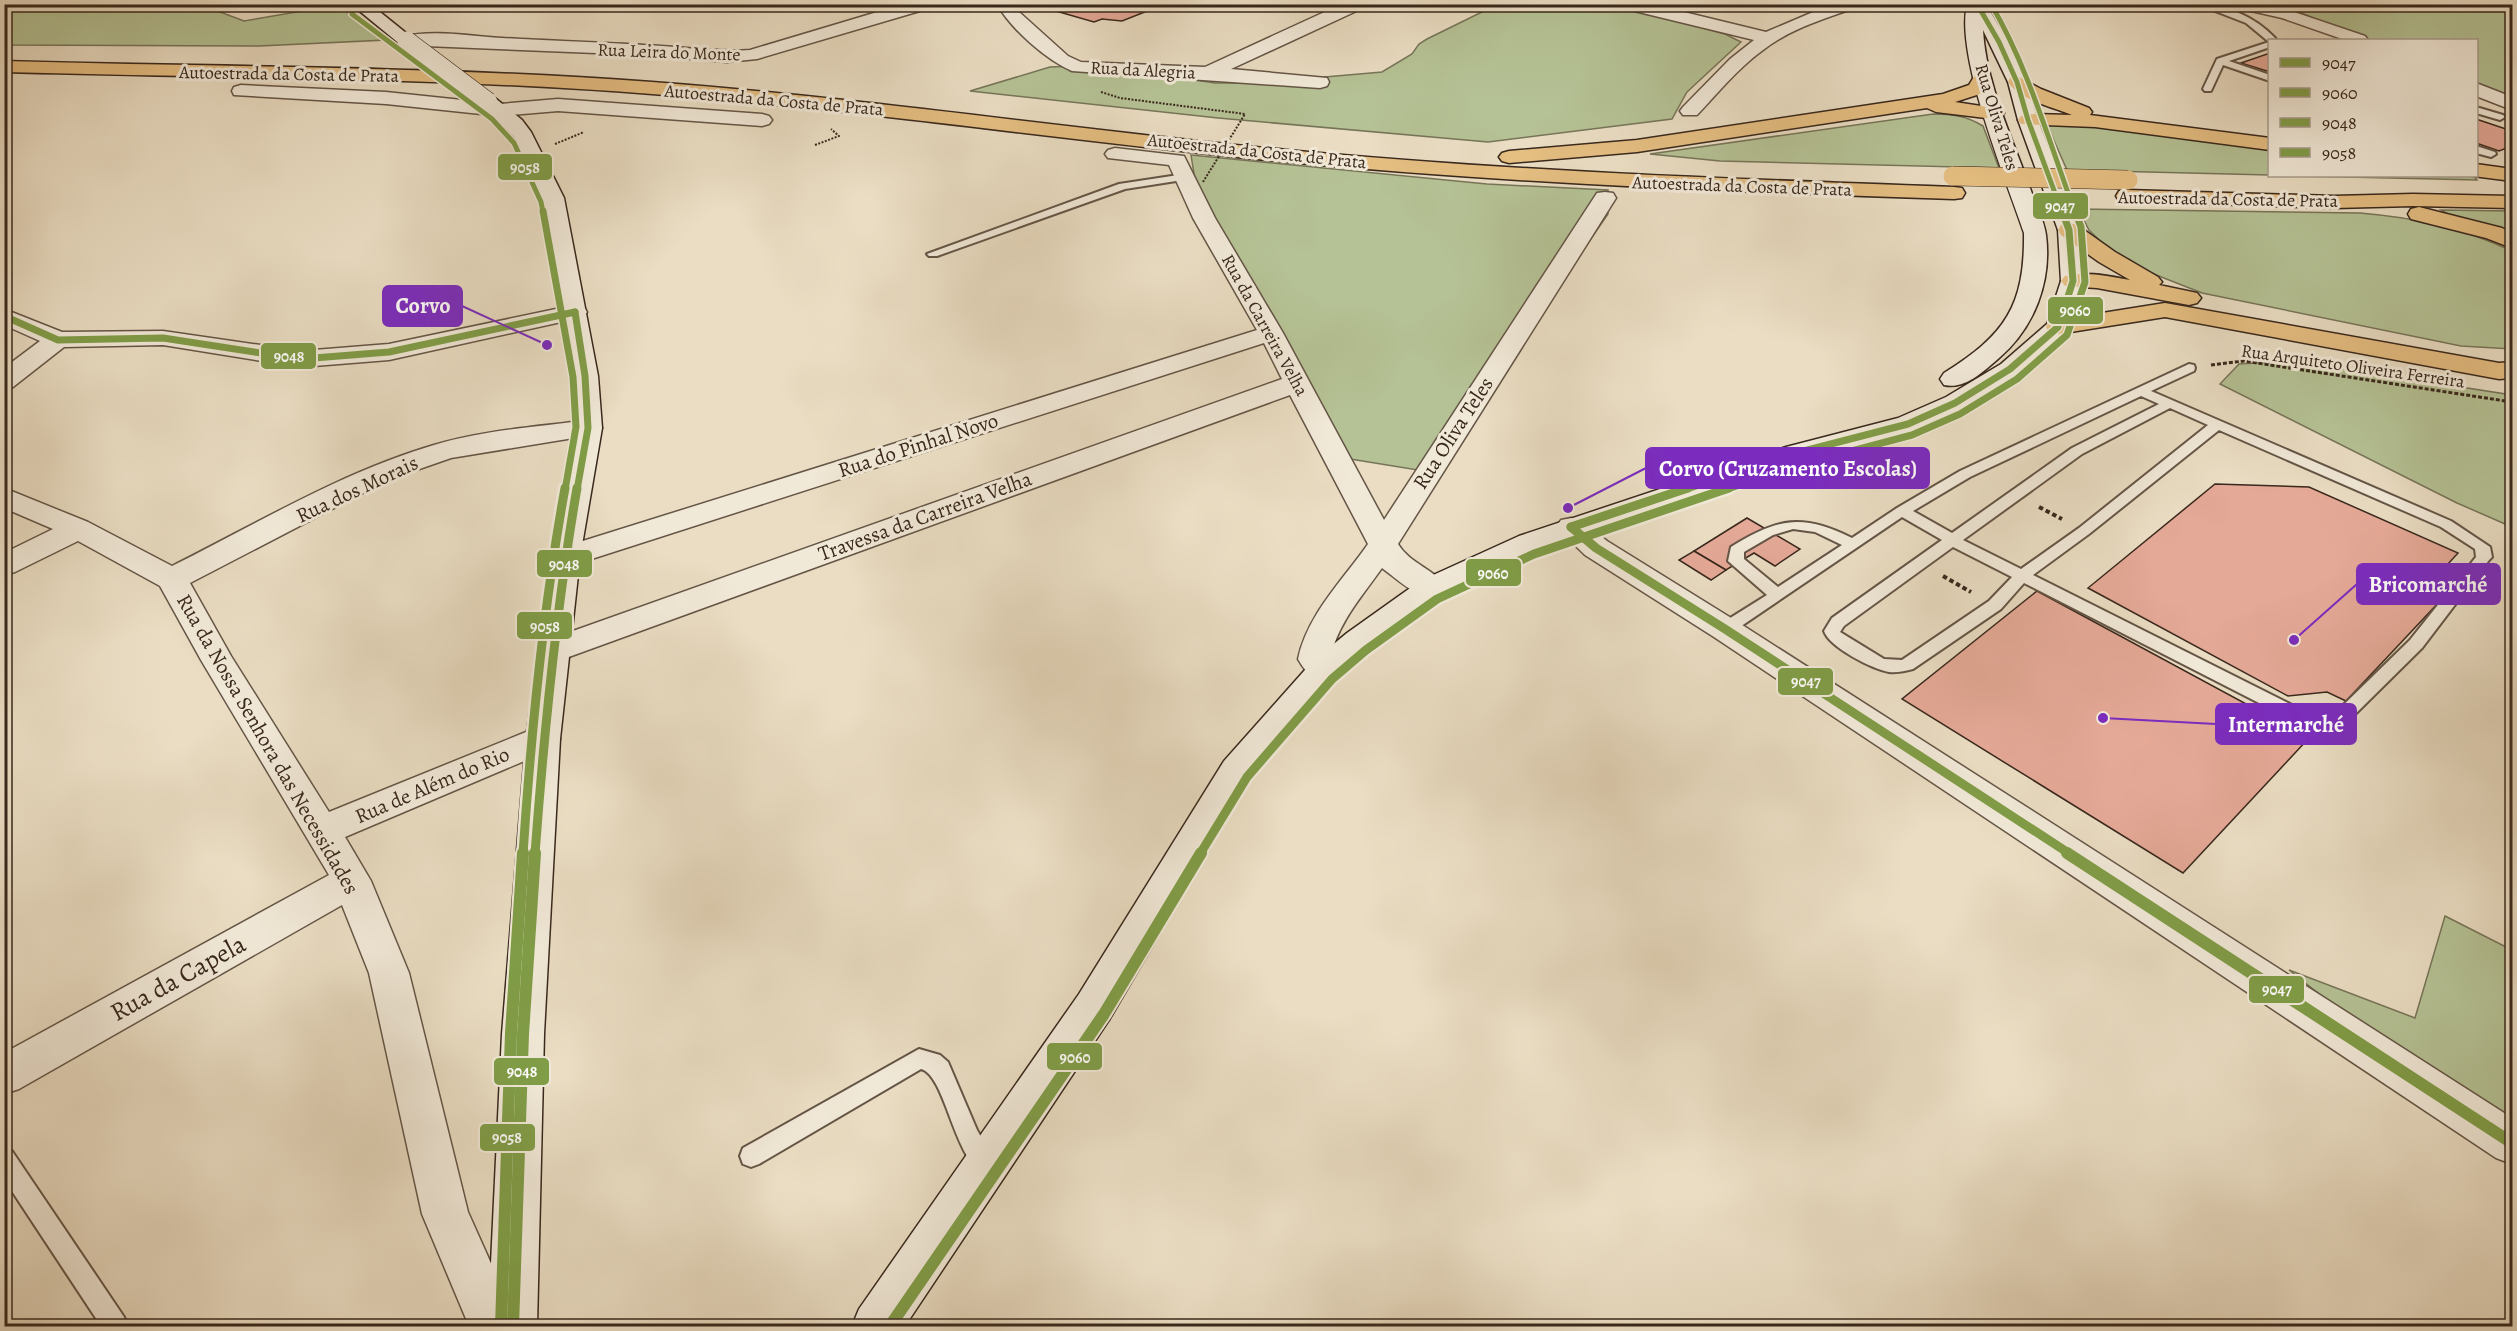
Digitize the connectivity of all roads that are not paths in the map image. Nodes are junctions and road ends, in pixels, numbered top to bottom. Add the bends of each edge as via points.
1 (360, 4) edge
2 (924, 4) edge
3 (1005, 4) edge
4 (1318, 4) edge
5 (1628, 4) edge
6 (1849, 4) edge
7 (1976, 4) edge
8 (2201, 4) edge
9 (2244, 4) edge
10 (1351, 8) edge
11 (1768, 38) junction
12 (2271, 39) edge
13 (2357, 39) edge
14 (407, 41) junction
15 (2268, 45) edge
16 (4, 55) edge
17 (2220, 61) junction
18 (4, 66) edge
19 (1209, 73) junction
20 (2268, 77) edge
21 (1982, 79) junction
22 (1320, 82) dead end
23 (2017, 82) junction
24 (2208, 90) dead end
25 (2478, 90) edge
26 (241, 91) dead end
27 (1909, 105) junction
28 (494, 106) junction
29 (2478, 110) edge
30 (1690, 111) dead end
31 (2506, 111) edge
32 (1994, 113) junction
33 (762, 120) dead end
34 (2133, 126) junction
35 (2016, 128) junction
36 (2268, 144) edge
37 (2478, 150) edge
38 (1116, 154) dead end
39 (2492, 154) dead end
40 (1485, 159) junction
41 (2478, 170) edge
42 (2512, 175) edge
43 (1194, 180) junction
44 (1953, 185) junction
45 (2127, 188) junction
46 (2512, 189) edge
47 (1605, 198) dead end
48 (2334, 202) junction
49 (2512, 202) edge
50 (2070, 230) junction
51 (2512, 241) edge
52 (933, 254) dead end
53 (2037, 257) junction
54 (2073, 281) junction
55 (2032, 289) junction
56 (2172, 303) junction
57 (575, 312) junction
58 (4, 316) edge
59 (2058, 327) junction
60 (1270, 333) junction
61 (58, 340) junction
62 (2512, 356) edge
63 (2189, 368) road end
64 (2512, 370) edge
65 (4, 381) edge
66 (1297, 383) junction
67 (2141, 391) junction
68 (2168, 404) junction
69 (2217, 425) junction
70 (588, 428) junction
71 (1796, 453) junction
72 (4, 497) edge
73 (1902, 512) junction
74 (1570, 527) junction
75 (78, 529) junction
76 (1954, 540) junction
77 (1383, 544) junction
78 (1852, 544) junction
79 (565, 557) junction
80 (4, 565) edge
81 (2024, 574) junction
82 (172, 579) junction
83 (1431, 588) junction
84 (1778, 595) junction
85 (1725, 628) junction
86 (554, 650) junction
87 (1324, 670) junction
88 (543, 739) junction
89 (321, 831) junction
90 (352, 881) junction
91 (4, 1075) edge
92 (2512, 1143) edge
93 (751, 1156) dead end
94 (4, 1159) edge
95 (986, 1165) junction
96 (115, 1326) edge
97 (494, 1326) edge
98 (513, 1326) edge
99 (876, 1326) edge

1 - 14 street
2 - 14 street, Rua Leira do Monte via 751,55 727,57 431,39
3 - 19 street, Rua da Alegria via 1062,60 1077,67
4 - 10 street
5 - 11 street
6 - 11 street
7 - 21 street, Rua Oliva Teles via 1975,38
7 - 23 street, Rua Oliva Teles
8 - 12 lane via 2248,20
9 - 13 street via 2318,23
10 - 19 street, Rua da Alegria
11 - 30 street via 1746,54
14 - 28 street, bridge
15 - 17 lane
16 - 40 highway, Autoestrada da Costa de Prata via 477,67 666,78
17 - 20 lane
17 - 24 lane
18 - 44 highway, Autoestrada da Costa de Prata via 481,78 650,88 834,104 1284,156 1444,169 1679,185
19 - 22 street, Rua da Alegria
21 - 27 highway via 1976,89 1965,93
21 - 32 street, Rua Oliva Teles
23 - 34 highway via 2067,108
23 - 35 street, Rua Oliva Teles
25 - 31 street
26 - 28 street
27 - 32 highway
27 - 40 highway via 1637,146
28 - 33 street via 558,105
28 - 57 street via 515,124 532,150 553,198
29 - 31 lane
32 - 35 street, Rua Oliva Teles
34 - 35 highway via 2095,121
34 - 36 highway
35 - 50 street, Rua Oliva Teles via 2036,142
35 - 53 street, Rua Oliva Teles
37 - 39 lane
38 - 43 street, Rua da Carreira Velha via 1177,160
40 - 44 highway, Autoestrada da Costa de Prata
41 - 42 highway
43 - 52 lane via 1123,186
43 - 60 street, Rua da Carreira Velha via 1204,218
44 - 45 highway, Autoestrada da Costa de Prata
45 - 46 highway, Autoestrada da Costa de Prata
45 - 48 highway, Autoestrada da Costa de Prata
47 - 77 street, Rua Oliva Teles
48 - 49 highway, Autoestrada da Costa de Prata
48 - 51 highway via 2437,217
50 - 54 street, Rua Oliva Teles
50 - 56 highway
53 - 54 street
53 - 55 street, Rua Oliva Teles
54 - 55 street
54 - 56 highway via 2119,298
54 - 59 street, Rua Oliva Teles
55 - 71 street, Rua Oliva Teles via 2013,331 1980,362 1932,391
56 - 59 highway
56 - 62 highway via 2476,354
56 - 64 highway via 2487,369
57 - 61 street via 389,352 314,358 163,338
57 - 70 street
58 - 61 street
59 - 71 street, Rua Oliva Teles via 2010,369 1955,403 1908,424
60 - 66 street, Rua da Carreira Velha
60 - 79 street, Rua do Pinhal Novo
61 - 65 street
63 - 67 lane
66 - 77 street, Rua da Carreira Velha
66 - 86 street, Travessa da Carreira Velha
67 - 68 lane
67 - 73 lane via 1965,474
68 - 69 lane
68 - 76 lane via 2077,451
69 - 81 lane
69 - 81 lane via 2446,524 2482,547 2484,557 2416,644 2328,731
70 - 79 street
70 - 82 street, Rua dos Morais via 455,448 389,470
71 - 74 street, Rua Oliva Teles
72 - 75 street, Rua da Nossa Senhora das Necessidades
73 - 76 lane
73 - 78 lane
74 - 83 street, Rua Oliva Teles
74 - 85 street via 1596,548
75 - 80 street
75 - 82 street, Rua da Nossa Senhora das Necessidades
76 - 81 lane
76 - 81 lane via 1838,622 1833,635 1885,666 1907,665 1995,605
77 - 83 street, Rua da Carreira Velha via 1393,561
77 - 87 street, Rua Oliva Teles via 1322,634 1314,659
78 - 84 lane
78 - 84 lane via 1822,528 1800,524 1763,532 1736,550 1736,561
79 - 86 street
82 - 89 street, Rua da Nossa Senhora das Necessidades
83 - 87 street, Rua Oliva Teles
84 - 85 lane
85 - 92 street
86 - 88 street
87 - 95 street, Rua Oliva Teles via 1237,770 1094,1007
88 - 89 street, Rua de Além do Rio
88 - 98 street via 523,1034
89 - 90 street, Rua da Nossa Senhora das Necessidades
90 - 91 street, Rua da Capela
90 - 97 street, Rua da Nossa Senhora das Necessidades via 389,973 445,1214
93 - 95 lane via 919,1059 940,1068 969,1137
94 - 96 lane
95 - 99 street, Rua Oliva Teles

